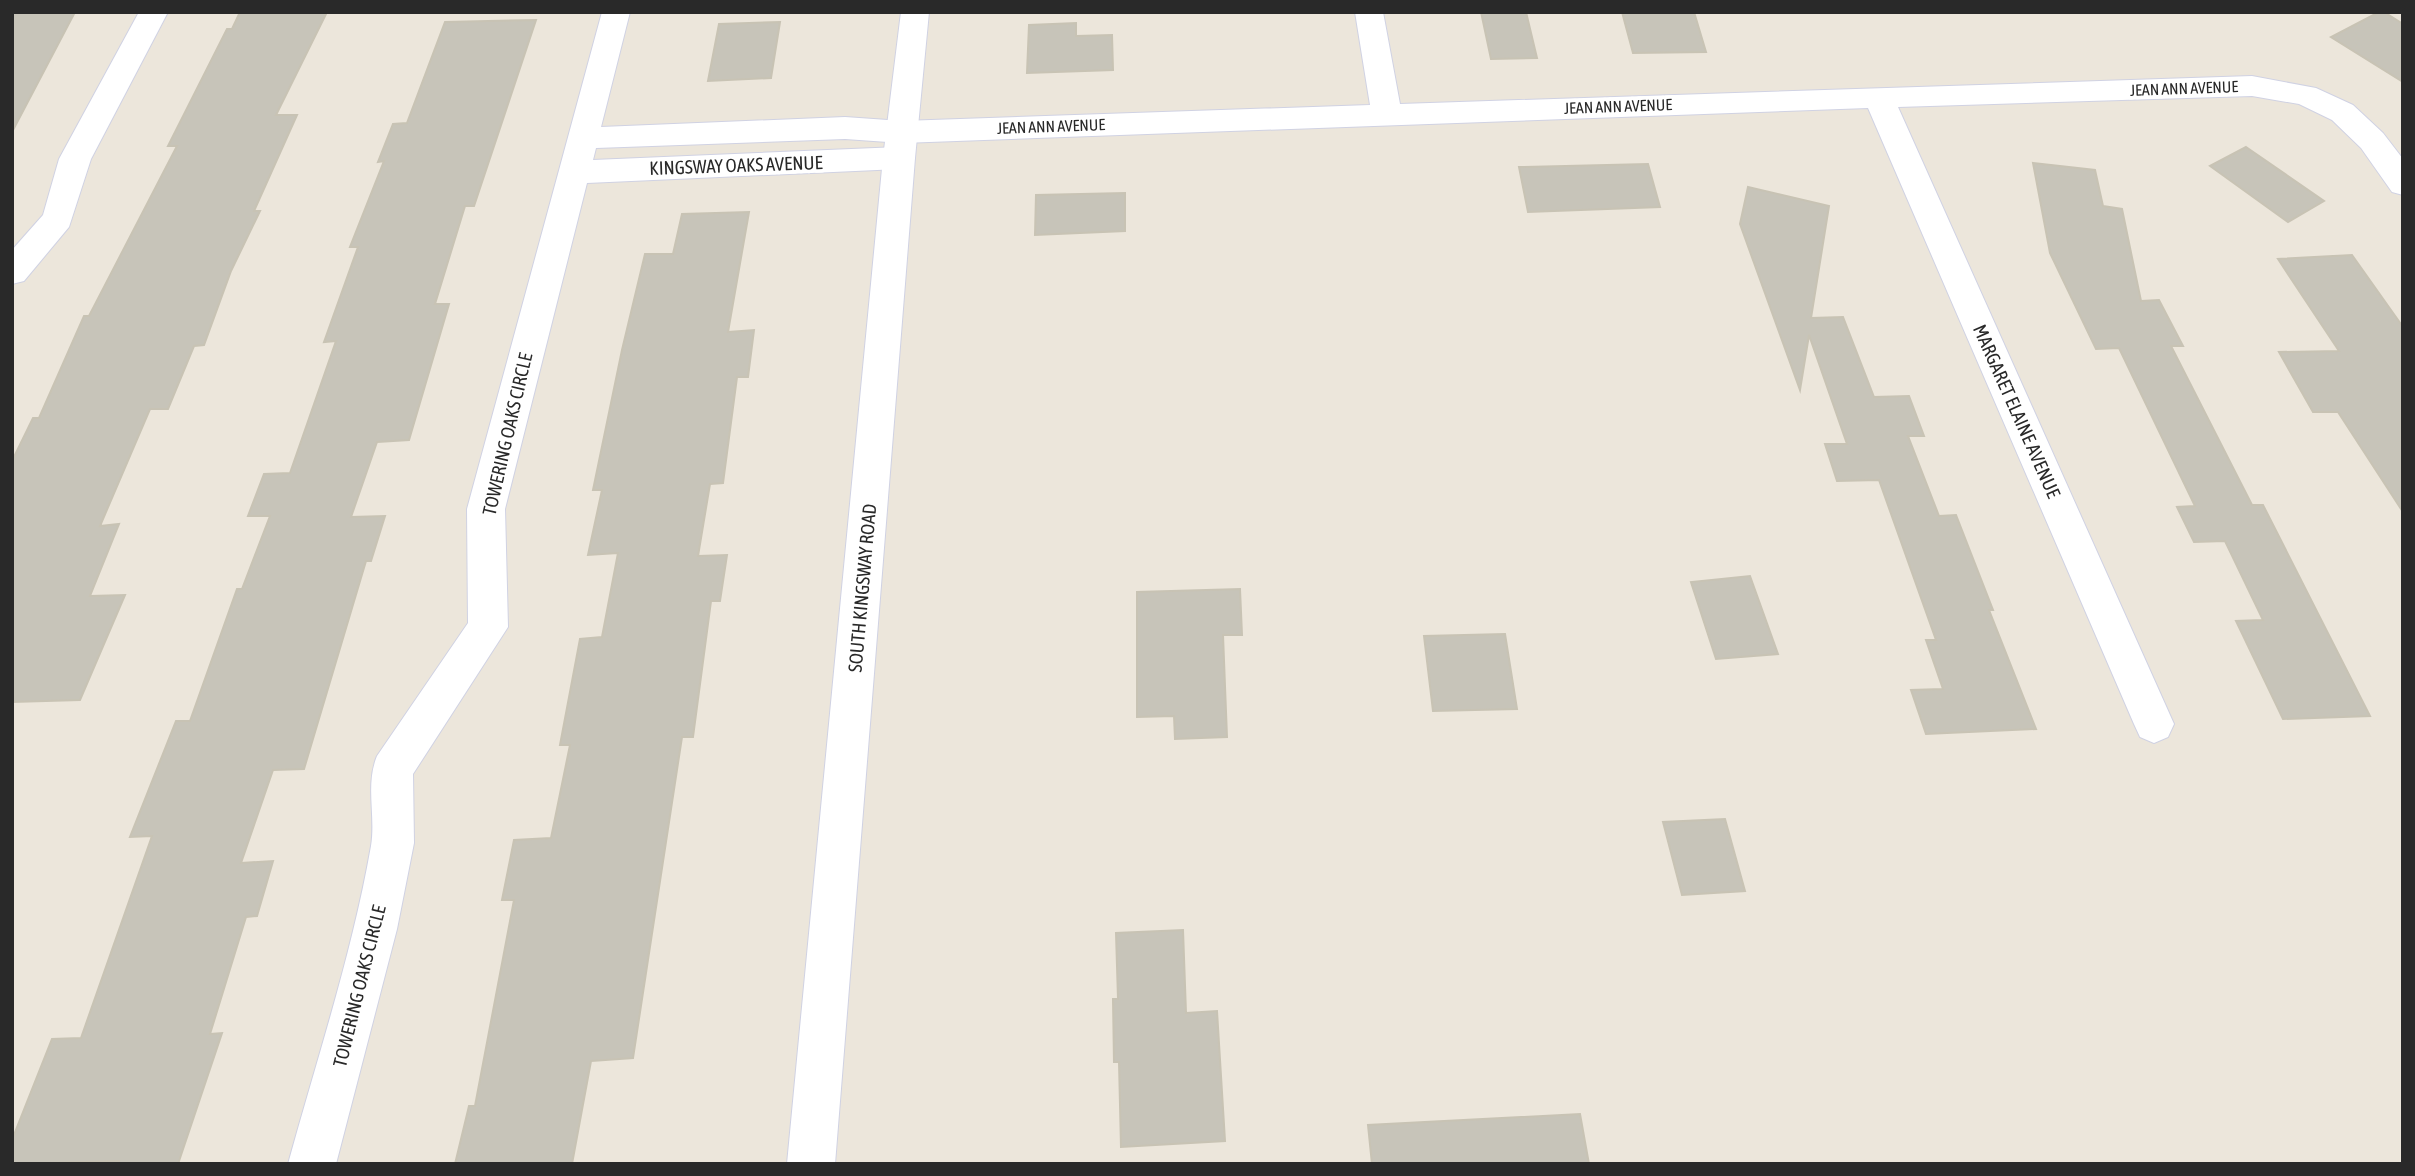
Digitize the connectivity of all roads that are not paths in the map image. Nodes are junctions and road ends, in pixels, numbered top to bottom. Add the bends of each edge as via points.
1 (154, 12) edge
2 (616, 12) edge
3 (915, 12) edge
4 (1369, 12) edge
5 (1879, 97) junction
6 (1387, 114) junction
7 (900, 145) junction
8 (578, 155) junction
9 (2403, 184) edge
10 (12, 272) edge
11 (2154, 724) dead end
12 (312, 1164) edge
13 (811, 1164) edge

1 - 10 street via 75,159 58,219
2 - 8 street, TOWERING OAKS CIRCLE
3 - 7 street, SOUTH KINGSWAY ROAD
4 - 6 street
5 - 6 street, JEAN ANN AVENUE
5 - 9 street, JEAN ANN AVENUE via 2252,86 2294,91 2357,121
5 - 11 street, MARGARET ELAINE AVENUE
6 - 7 street, JEAN ANN AVENUE
7 - 8 street, KINGSWAY OAKS AVENUE
7 - 13 street, SOUTH KINGSWAY ROAD
8 - 12 street, TOWERING OAKS CIRCLE via 486,509 488,627 393,770 393,843 378,917

